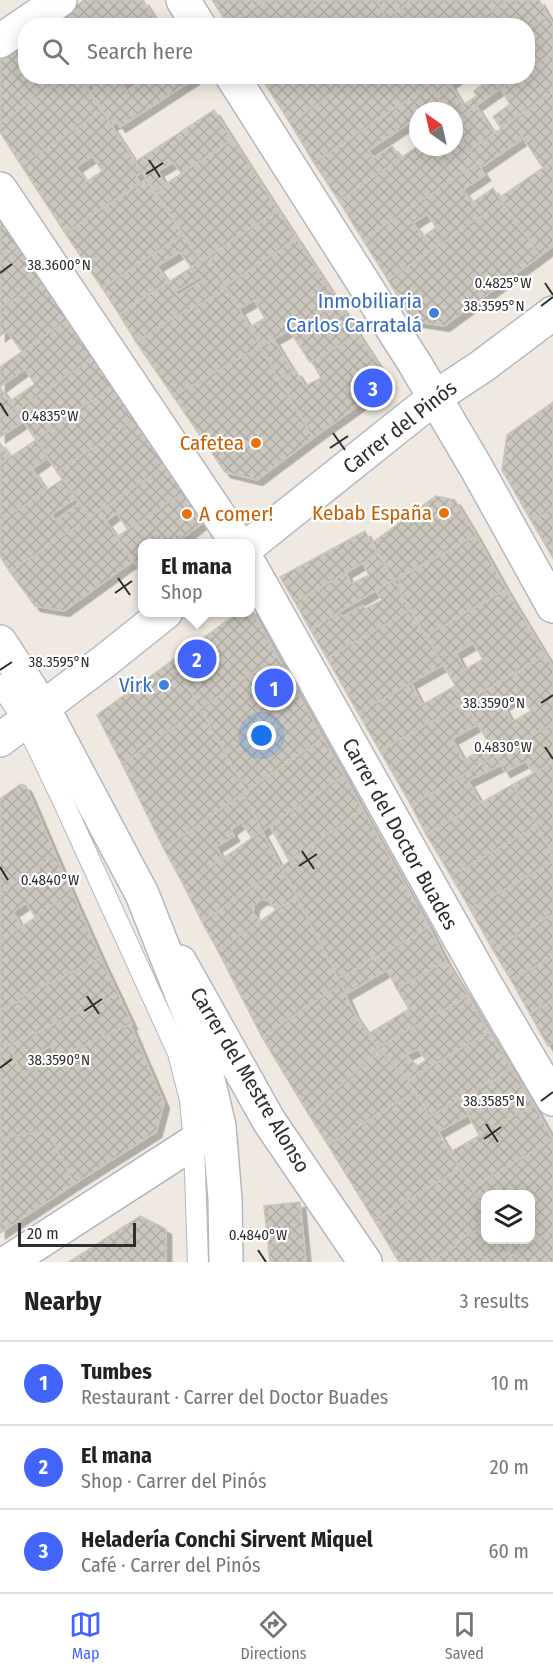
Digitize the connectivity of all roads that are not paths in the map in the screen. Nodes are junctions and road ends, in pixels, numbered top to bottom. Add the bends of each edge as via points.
1 (60, 0) edge
2 (183, 0) edge
3 (34, 18) edge
4 (195, 18) edge
5 (18, 29) edge
6 (0, 41) edge
7 (237, 84) edge
8 (0, 189) edge
9 (553, 313) edge
10 (434, 398) junction
11 (235, 539) edge
12 (255, 541) edge
13 (255, 574) edge
14 (553, 606) edge
15 (160, 617) edge
16 (0, 642) edge
17 (0, 685) edge
18 (23, 723) edge
19 (142, 894) junction
20 (553, 1100) edge
21 (207, 1134) junction
22 (8, 1262) edge
23 (198, 1262) edge
24 (226, 1262) edge
25 (364, 1262) edge

1 - 3 street
2 - 4 street
5 - 6 street
7 - 10 street
8 - 11 street
9 - 10 street, Carrer del Pinós
10 - 12 street, Carrer del Pinós
10 - 14 street
13 - 20 street, Carrer del Doctor Buades
15 - 18 street
16 - 18 street, Carrer del Mestre Alonso
17 - 18 lane, Carrer del Mestre Alonso
18 - 19 street, Carrer del Mestre Alonso
18 - 21 lane, Carrer del Mestre Alonso via 178,1053 190,1100
19 - 21 street, Carrer del Mestre Alonso via 197,1033
19 - 25 street, Carrer del Mestre Alonso via 269,1121
21 - 22 street
21 - 23 lane
21 - 24 street via 225,1199

